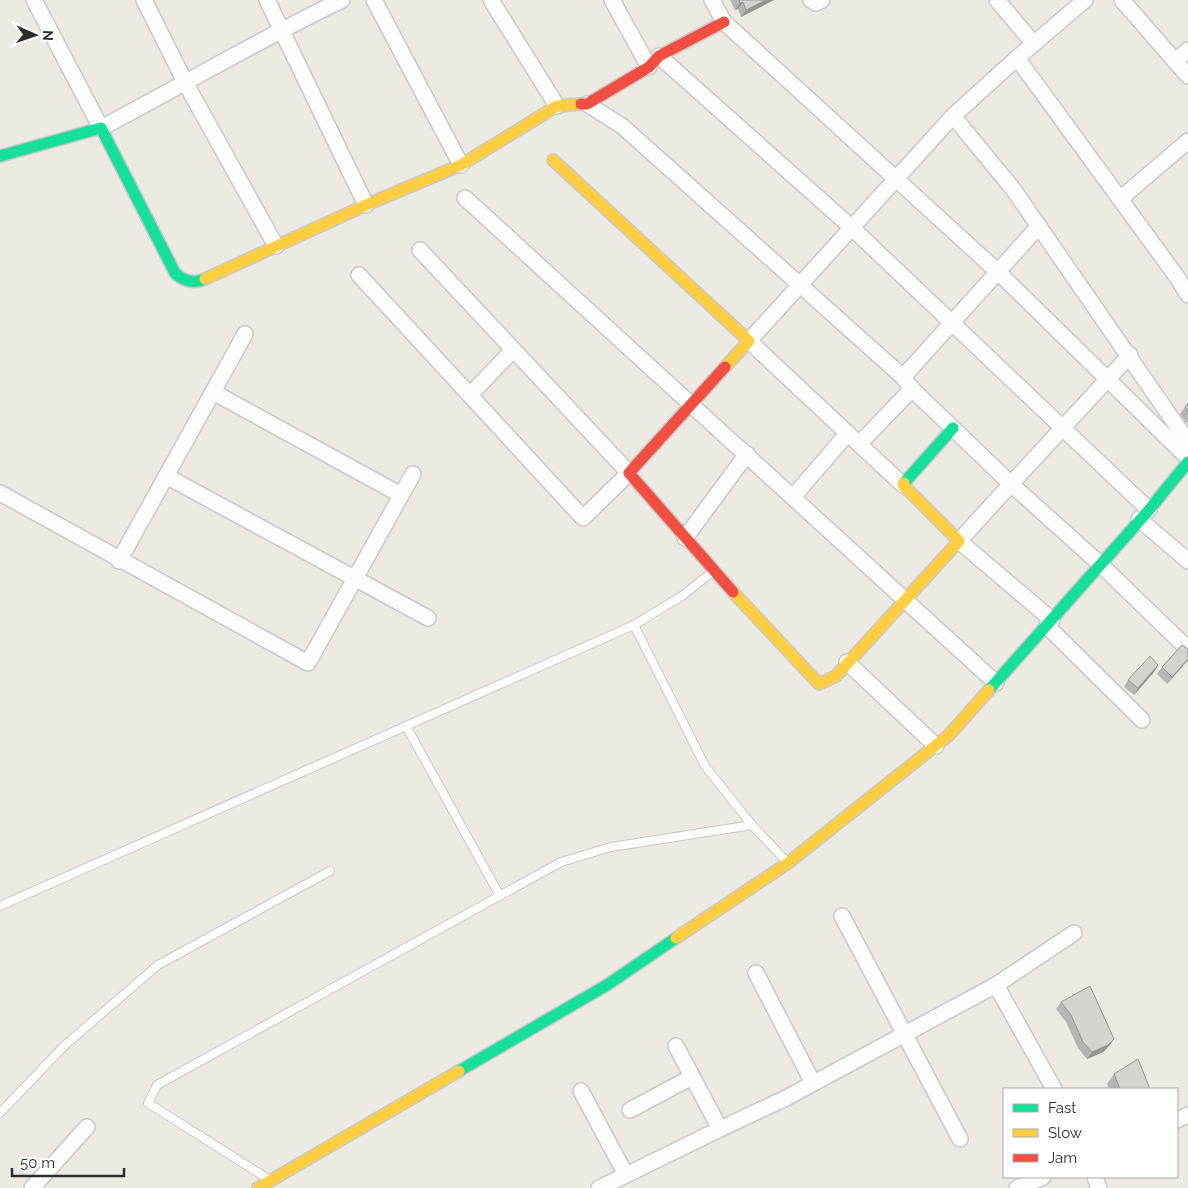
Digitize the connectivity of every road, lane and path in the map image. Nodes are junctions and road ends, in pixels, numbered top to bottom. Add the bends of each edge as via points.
1 (34, 0) edge
2 (144, 0) edge
3 (266, 0) edge
4 (342, 0) edge
5 (374, 0) edge
6 (492, 0) edge
7 (612, 0) edge
8 (712, 0) edge
9 (811, 0) edge
10 (822, 0) edge
11 (997, 0) edge
12 (1086, 0) edge
13 (1122, 0) edge
14 (724, 22) junction
15 (282, 29) junction
16 (1034, 44) junction
17 (1188, 50) edge
18 (1017, 58) junction
19 (1175, 61) junction
20 (654, 62) junction
21 (1188, 76) edge
22 (186, 84) junction
23 (587, 104) junction
24 (556, 106) junction
25 (953, 116) junction
26 (101, 128) junction
27 (1188, 141) edge
28 (0, 156) edge
29 (553, 160) dead end
30 (461, 165) junction
31 (895, 179) junction
32 (466, 198) dead end
33 (1120, 199) junction
34 (366, 205) junction
35 (1039, 226) junction
36 (851, 227) junction
37 (276, 246) junction
38 (420, 250) dead end
39 (998, 272) junction
40 (1183, 272) edge
41 (359, 275) dead end
42 (799, 285) junction
43 (1188, 295) edge
44 (953, 323) junction
45 (246, 334) dead end
46 (749, 341) junction
47 (513, 350) junction
48 (1130, 355) junction
49 (1108, 378) junction
50 (907, 383) junction
51 (213, 392) junction
52 (470, 395) junction
53 (693, 404) junction
54 (1063, 427) junction
55 (953, 428) junction
56 (848, 433) junction
57 (1188, 442) edge
58 (859, 444) junction
59 (747, 454) junction
60 (1188, 458) edge
61 (1188, 462) edge
62 (629, 473) junction
63 (413, 474) dead end
64 (166, 476) junction
65 (904, 484) junction
66 (1011, 484) junction
67 (0, 493) edge
68 (401, 495) junction
69 (793, 497) junction
70 (1144, 514) junction
71 (685, 538) junction
72 (959, 540) junction
73 (119, 561) junction
74 (1188, 561) edge
75 (1100, 564) junction
76 (713, 571) junction
77 (354, 579) junction
78 (905, 600) junction
79 (428, 618) dead end
80 (1049, 623) junction
81 (634, 625) junction
82 (1188, 649) edge
83 (847, 662) junction
84 (996, 683) junction
85 (1142, 720) dead end
86 (406, 726) junction
87 (936, 746) junction
88 (752, 825) junction
89 (788, 863) junction
90 (330, 870) dead end
91 (500, 896) junction
92 (0, 906) edge
93 (842, 916) dead end
94 (1074, 934) dead end
95 (756, 973) dead end
96 (996, 985) junction
97 (904, 1034) junction
98 (676, 1046) dead end
99 (692, 1077) junction
100 (813, 1083) junction
101 (1053, 1088) edge
102 (581, 1091) dead end
103 (630, 1110) dead end
104 (0, 1113) edge
105 (87, 1127) dead end
106 (720, 1129) junction
107 (960, 1139) dead end
108 (626, 1175) junction
109 (1041, 1178) edge
110 (272, 1181) junction
111 (32, 1188) edge
112 (258, 1188) edge
113 (599, 1188) edge
114 (1017, 1188) edge

1 - 26 street
2 - 22 street
3 - 15 street
4 - 15 street
5 - 30 street
6 - 24 street
7 - 20 street
8 - 14 street
9 - 10 street via 816,3
11 - 16 street
12 - 16 street
13 - 19 street
14 - 20 street
14 - 31 street
15 - 22 street
15 - 34 street
16 - 18 street
17 - 19 street
18 - 25 street
18 - 33 street
19 - 21 street
20 - 23 street
20 - 36 street
22 - 26 street
22 - 37 street
23 - 24 street
23 - 42 street via 622,126
24 - 30 street
25 - 31 street
25 - 35 street
26 - 28 street
26 - 37 street via 175,273 182,280 190,283 208,279
27 - 33 street
29 - 46 street
30 - 34 street
31 - 36 street
31 - 39 street
32 - 53 street
33 - 40 street
34 - 37 street
35 - 39 street
35 - 48 street
36 - 42 street
36 - 44 street
38 - 47 street
39 - 44 street
39 - 49 street
40 - 43 street
41 - 52 street
42 - 46 street
42 - 50 street
44 - 50 street
44 - 54 street
45 - 51 street
46 - 53 street
46 - 56 street
47 - 52 street
47 - 62 street
48 - 49 street
48 - 57 street
49 - 54 street
49 - 60 street
50 - 55 street
50 - 58 street
51 - 64 street
51 - 68 street
52 - 62 street via 583,518
53 - 59 street
53 - 62 street
54 - 66 street
54 - 70 street
55 - 65 street
55 - 66 street
56 - 58 street
56 - 69 street
58 - 65 street
59 - 69 street
59 - 71 street
61 - 70 street
62 - 71 street
63 - 68 street
64 - 73 street
64 - 77 street
65 - 72 street
66 - 72 street
66 - 75 street
67 - 73 street
68 - 77 street
69 - 78 street
70 - 74 street
70 - 75 street
71 - 76 street
72 - 78 street
72 - 80 street
73 - 77 street via 308,663
75 - 80 street
75 - 82 street
76 - 81 lane via 682,596
76 - 83 street via 819,684 836,676
77 - 79 street
78 - 83 street
78 - 84 street
80 - 84 street
80 - 85 street
81 - 86 lane
81 - 88 lane via 705,766
83 - 87 street
84 - 87 street
86 - 91 lane
86 - 92 lane
87 - 89 street
88 - 89 lane
88 - 91 lane via 611,847 561,862
89 - 110 street via 607,985
90 - 104 lane via 158,964 64,1046
91 - 110 lane via 156,1085 148,1103
93 - 97 street
94 - 96 street
95 - 100 street
96 - 97 street
96 - 101 street
97 - 100 street
97 - 107 street
98 - 99 street
99 - 103 street
99 - 106 street
100 - 106 street
102 - 108 street
105 - 111 street
106 - 108 street
108 - 113 street
109 - 114 street
110 - 112 street

